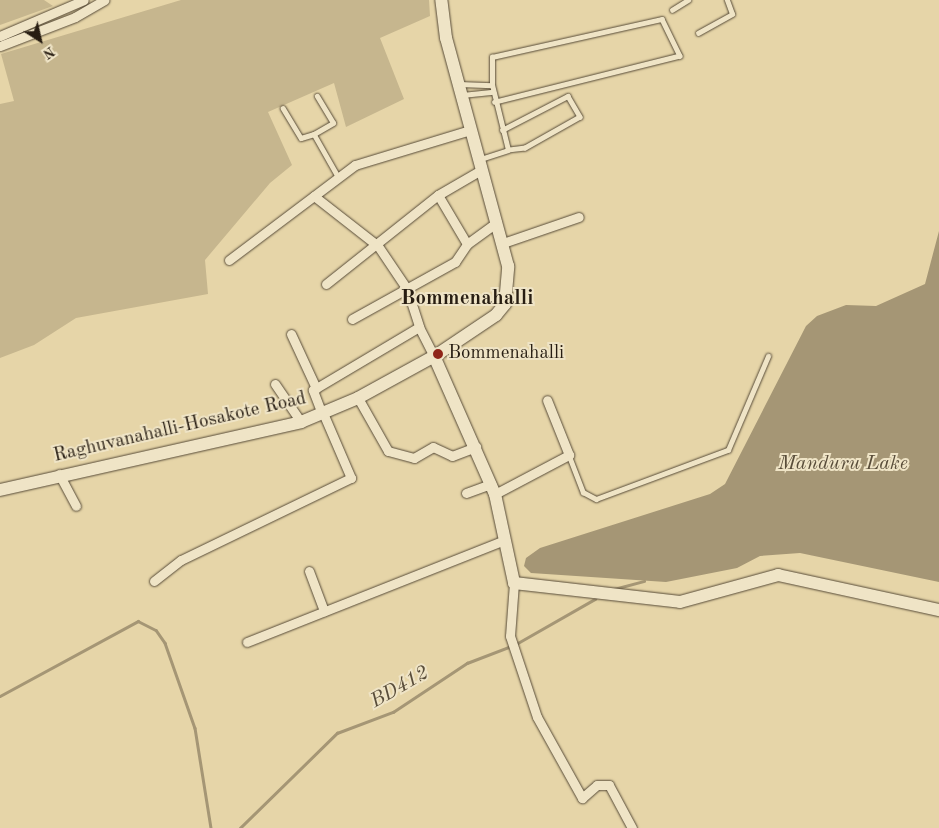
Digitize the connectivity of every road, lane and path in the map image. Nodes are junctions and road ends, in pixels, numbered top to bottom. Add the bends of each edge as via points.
1 (84, 0) edge
2 (104, 0) edge
3 (441, 0) edge
4 (688, 0) edge
5 (727, 0) edge
6 (672, 10) dead end
7 (698, 34) dead end
8 (0, 36) edge
9 (0, 46) edge
10 (492, 85) junction
11 (460, 90) junction
12 (493, 92) junction
13 (317, 96) dead end
14 (494, 102) junction
15 (283, 108) dead end
16 (470, 130) junction
17 (502, 130) junction
18 (314, 134) junction
19 (508, 150) junction
20 (479, 165) junction
21 (339, 178) junction
22 (438, 195) junction
23 (314, 196) junction
24 (579, 217) dead end
25 (497, 222) junction
26 (503, 243) junction
27 (467, 244) junction
28 (378, 246) junction
29 (228, 260) dead end
30 (326, 284) dead end
31 (407, 289) junction
32 (352, 319) dead end
33 (419, 327) junction
34 (291, 334) dead end
35 (434, 356) junction
36 (768, 356) dead end
37 (275, 384) dead end
38 (316, 388) junction
39 (358, 398) junction
40 (547, 400) dead end
41 (322, 414) junction
42 (301, 422) junction
43 (474, 448) junction
44 (569, 456) junction
45 (59, 474) junction
46 (493, 489) junction
47 (0, 490) edge
48 (466, 493) dead end
49 (76, 506) dead end
50 (505, 540) junction
51 (309, 571) dead end
52 (154, 580) dead end
53 (514, 583) junction
54 (939, 610) edge
55 (324, 611) junction
56 (247, 642) dead end
57 (632, 828) edge

1 - 8 street
2 - 9 street via 75,17
3 - 11 main road, Raghuvanahalli-Hosakote Road
4 - 6 lane
5 - 7 lane via 732,14
10 - 11 lane
10 - 12 lane
10 - 14 lane via 492,57 662,19 680,56
11 - 12 lane
11 - 16 main road, Raghuvanahalli-Hosakote Road
12 - 14 lane
13 - 18 lane via 333,123
14 - 17 lane
15 - 18 lane via 301,138
16 - 20 main road, Raghuvanahalli-Hosakote Road
16 - 21 street via 355,165
17 - 19 lane
17 - 19 lane via 568,96 580,118 525,148
18 - 21 lane
19 - 20 lane
20 - 22 street
20 - 25 main road, Raghuvanahalli-Hosakote Road
21 - 23 street
22 - 27 street
22 - 28 street
23 - 28 street
23 - 29 street
24 - 26 street
25 - 26 main road, Raghuvanahalli-Hosakote Road
25 - 27 street
26 - 35 main road, Raghuvanahalli-Hosakote Road via 508,266 505,304
27 - 31 street via 455,262
28 - 30 street
28 - 31 street
31 - 32 street
31 - 33 street
33 - 35 street
33 - 38 street
34 - 38 street
35 - 39 main road, Raghuvanahalli-Hosakote Road
35 - 43 main road
36 - 44 lane via 728,450 596,499 583,492
37 - 42 street
38 - 41 street via 312,395
39 - 41 main road, Raghuvanahalli-Hosakote Road
39 - 43 street via 389,451 414,458 433,447 452,456
40 - 44 street
41 - 42 main road, Raghuvanahalli-Hosakote Road
41 - 52 street via 351,478 181,560
42 - 45 main road, Raghuvanahalli-Hosakote Road
43 - 46 main road
44 - 46 street
45 - 47 main road, Raghuvanahalli-Hosakote Road
45 - 49 street
46 - 48 street
46 - 50 main road
50 - 53 main road
50 - 55 street
51 - 55 street
53 - 54 main road via 680,602 778,575
53 - 57 street via 510,636 537,717 582,798 597,785 610,785
55 - 56 street

